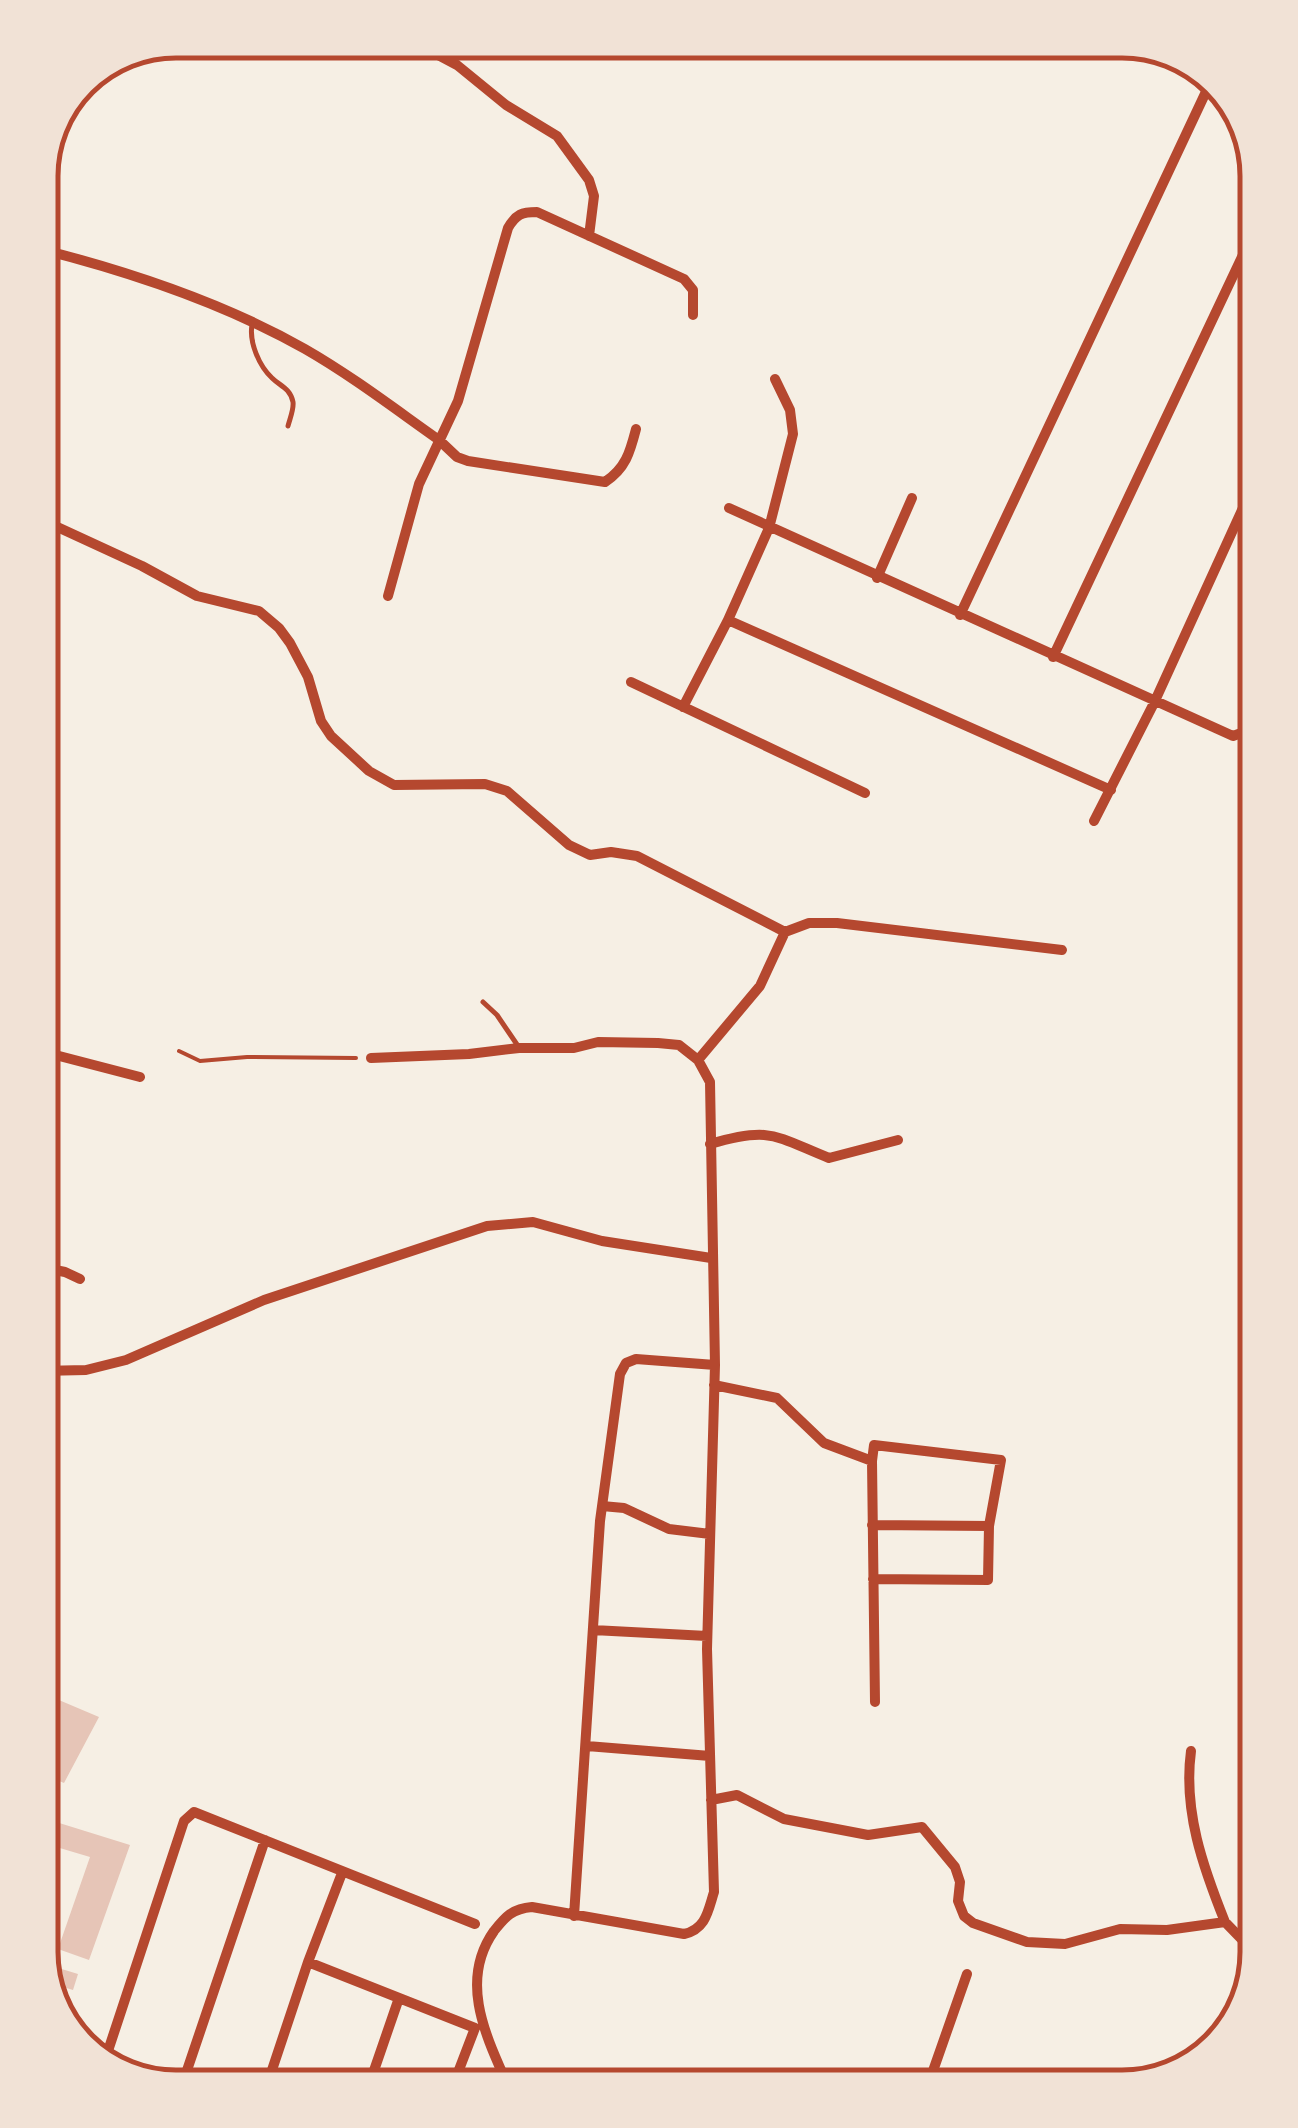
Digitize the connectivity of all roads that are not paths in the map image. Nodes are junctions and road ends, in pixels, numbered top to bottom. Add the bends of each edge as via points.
1 (443, 58) edge
2 (1206, 93) edge
3 (588, 236) junction
4 (58, 253) edge
5 (1240, 262) edge
6 (693, 315) dead end
7 (252, 322) junction
8 (774, 379) dead end
9 (288, 426) dead end
10 (636, 429) dead end
11 (439, 440) junction
12 (912, 498) dead end
13 (728, 508) dead end
14 (1240, 514) edge
15 (58, 527) edge
16 (768, 528) junction
17 (877, 578) junction
18 (388, 596) dead end
19 (960, 615) junction
20 (728, 620) junction
21 (1053, 657) junction
22 (631, 682) dead end
23 (1154, 702) junction
24 (683, 707) junction
25 (1240, 733) edge
26 (1111, 790) junction
27 (865, 792) dead end
28 (1094, 821) dead end
29 (785, 932) junction
30 (1062, 950) dead end
31 (483, 1002) dead end
32 (519, 1048) junction
33 (58, 1056) edge
34 (370, 1058) road end
35 (698, 1060) junction
36 (140, 1076) dead end
37 (898, 1140) dead end
38 (710, 1144) junction
39 (712, 1258) junction
40 (58, 1271) edge
41 (80, 1279) dead end
42 (715, 1365) junction
43 (58, 1371) edge
44 (714, 1385) junction
45 (872, 1462) junction
46 (602, 1506) junction
47 (872, 1525) junction
48 (989, 1526) junction
49 (710, 1534) junction
50 (873, 1578) junction
51 (593, 1630) junction
52 (707, 1636) junction
53 (875, 1702) dead end
54 (587, 1746) junction
55 (1192, 1752) dead end
56 (710, 1756) junction
57 (711, 1800) junction
58 (265, 1840) junction
59 (342, 1873) junction
60 (574, 1916) junction
61 (1225, 1922) junction
62 (474, 1924) dead end
63 (1240, 1937) edge
64 (308, 1962) junction
65 (967, 1974) dead end
66 (400, 1998) junction
67 (109, 2050) edge
68 (187, 2070) edge
69 (272, 2070) edge
70 (374, 2070) edge
71 (459, 2070) edge
72 (501, 2070) edge
73 (933, 2070) edge

1 - 3 street via 557,136 594,196
2 - 19 street
3 - 6 street via 684,279 693,290
3 - 11 street via 537,212 514,218 458,401
4 - 7 street
5 - 21 street
7 - 9 lane via 262,366 294,404
7 - 11 street via 307,350
8 - 16 street via 790,410 793,434
10 - 11 street via 618,474 598,483 468,461
11 - 18 street via 419,484
12 - 17 street
13 - 16 street
14 - 23 street
15 - 29 street via 198,596 259,612 290,643 331,736 394,785 485,784 507,790 569,845 590,855 637,856
16 - 17 street
16 - 20 street
17 - 19 street
19 - 21 street
20 - 24 street
20 - 26 street
21 - 23 street
22 - 24 street
23 - 25 street via 1233,736
23 - 26 street
24 - 27 street
26 - 28 street
29 - 30 street via 836,923
29 - 35 street via 760,986
31 - 32 lane
32 - 34 street
32 - 35 street via 658,1043 679,1045
33 - 36 street
35 - 38 street via 710,1082
37 - 38 street via 829,1158 770,1135 748,1133
38 - 39 street
39 - 42 street
39 - 43 street via 532,1222 487,1226 264,1300 126,1360
40 - 41 street
42 - 44 street
42 - 46 street via 636,1359 622,1367
44 - 45 street via 777,1398 824,1443
44 - 49 street
45 - 47 street
45 - 48 street via 874,1446 1001,1460
46 - 49 street via 624,1508 669,1529
46 - 51 street
47 - 48 street
47 - 50 street
48 - 50 street via 988,1580
49 - 52 street
50 - 53 street
51 - 52 street
51 - 54 street
52 - 56 street
54 - 56 street
54 - 60 street
55 - 61 street via 1191,1816
56 - 57 street
57 - 60 street via 714,1892 699,1928 684,1934
57 - 61 street via 730,1794 784,1818 868,1835 922,1827 956,1867 964,1916 1027,1942 1046,1946 1120,1929
58 - 59 street
58 - 67 street via 199,1811 184,1821
58 - 68 street
59 - 62 street
59 - 64 street
60 - 72 street via 518,1908 486,1943 476,1983 481,2023
61 - 63 street
64 - 66 street
64 - 69 street
65 - 73 street
66 - 70 street
66 - 71 street via 475,2028

